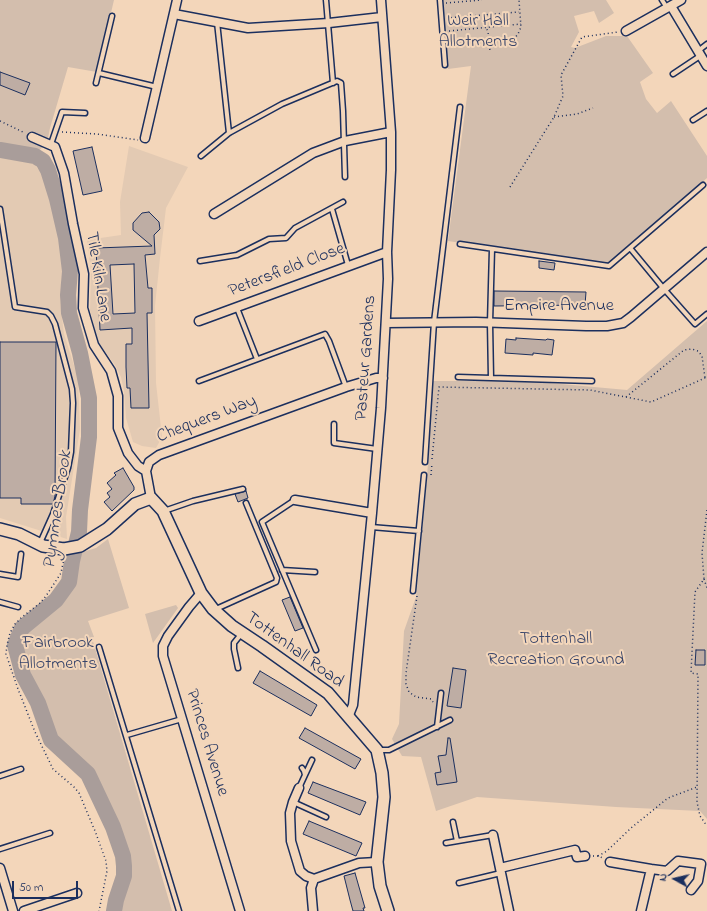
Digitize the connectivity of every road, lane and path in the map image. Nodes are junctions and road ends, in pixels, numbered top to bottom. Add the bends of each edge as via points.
1 (177, 0) edge
2 (326, 0) edge
3 (381, 0) edge
4 (440, 0) edge
5 (482, 0) edge
6 (519, 0) edge
7 (662, 0) edge
8 (681, 0) edge
9 (446, 3) dead end
10 (669, 7) junction
11 (520, 12) junction
12 (174, 14) junction
13 (486, 14) junction
14 (112, 16) dead end
15 (382, 17) junction
16 (447, 18) dead end
17 (216, 22) junction
18 (329, 23) junction
19 (521, 24) junction
20 (485, 27) junction
21 (448, 31) dead end
22 (626, 31) joint
23 (488, 40) junction
24 (707, 44) edge
25 (449, 45) dead end
26 (490, 51) dead end
27 (699, 54) junction
28 (445, 64) dead end
29 (707, 66) edge
30 (99, 73) junction
31 (673, 74) dead end
32 (96, 83) dead end
33 (333, 83) junction
34 (157, 87) junction
35 (460, 107) dead end
36 (593, 108) dead end
37 (707, 111) edge
38 (85, 113) dead end
39 (554, 117) junction
40 (693, 120) dead end
41 (0, 121) edge
42 (391, 132) junction
43 (58, 133) dead end
44 (229, 133) junction
45 (32, 137) joint
46 (145, 138) joint
47 (345, 141) junction
48 (51, 144) junction
49 (201, 156) dead end
50 (345, 177) dead end
51 (703, 185) dead end
52 (510, 187) dead end
53 (343, 202) dead end
54 (0, 209) edge
55 (332, 209) junction
56 (214, 214) dead end
57 (460, 244) dead end
58 (630, 248) junction
59 (492, 250) junction
60 (387, 252) junction
61 (707, 252) edge
62 (200, 261) dead end
63 (348, 265) junction
64 (664, 289) junction
65 (237, 308) junction
66 (707, 314) edge
67 (199, 321) dead end
68 (434, 322) junction
69 (386, 323) junction
70 (490, 323) junction
71 (257, 359) junction
72 (458, 377) dead end
73 (382, 378) junction
74 (491, 378) junction
75 (705, 378) junction
76 (707, 380) edge
77 (199, 381) dead end
78 (592, 381) dead end
79 (346, 387) junction
80 (626, 397) junction
81 (334, 424) dead end
82 (377, 449) junction
83 (425, 462) dead end
84 (146, 471) junction
85 (424, 475) dead end
86 (431, 478) dead end
87 (243, 489) dead end
88 (151, 498) junction
89 (295, 500) joint
90 (246, 503) dead end
91 (707, 510) edge
92 (163, 511) junction
93 (372, 513) junction
94 (370, 527) junction
95 (0, 529) edge
96 (419, 531) junction
97 (40, 544) junction
98 (64, 549) junction
99 (21, 554) dead end
100 (282, 570) junction
101 (315, 572) dead end
102 (0, 574) edge
103 (704, 579) junction
104 (707, 588) edge
105 (415, 592) joint
106 (201, 593) junction
107 (0, 602) edge
108 (18, 607) dead end
109 (214, 610) junction
110 (242, 633) junction
111 (100, 647) dead end
112 (316, 650) dead end
113 (238, 668) dead end
114 (441, 693) dead end
115 (434, 704) dead end
116 (349, 716) junction
117 (182, 719) junction
118 (450, 720) dead end
119 (436, 727) junction
120 (127, 736) junction
121 (377, 750) junction
122 (312, 760) dead end
123 (302, 768) dead end
124 (20, 770) dead end
125 (305, 775) junction
126 (0, 776) edge
127 (697, 787) junction
128 (296, 792) joint
129 (293, 802) junction
130 (326, 817) dead end
131 (454, 822) dead end
132 (707, 826) edge
133 (50, 833) dead end
134 (493, 835) joint
135 (457, 841) junction
136 (446, 843) dead end
137 (0, 849) edge
138 (585, 856) joint
139 (598, 856) junction
140 (377, 862) junction
141 (610, 862) joint
142 (0, 868) edge
143 (651, 869) junction
144 (501, 870) junction
145 (310, 878) junction
146 (459, 883) dead end
147 (691, 890) dead end
148 (77, 893) dead end
149 (13, 911) edge
150 (24, 911) edge
151 (99, 911) edge
152 (179, 911) edge
153 (240, 911) edge
154 (313, 911) edge
155 (388, 911) edge
156 (509, 911) edge
157 (641, 911) edge

1 - 12 street
2 - 18 lane
3 - 15 street, Pasteur Gardens
4 - 28 lane
5 - 9 path
6 - 11 path
7 - 10 lane
8 - 10 street
10 - 22 street
10 - 27 street
11 - 13 path
11 - 19 path
12 - 17 street
12 - 34 street
13 - 16 path
13 - 20 path
14 - 30 lane
15 - 18 street
15 - 42 street, Pasteur Gardens
17 - 18 street via 248,28
17 - 44 lane
18 - 33 lane
19 - 20 path
19 - 23 path via 520,31 514,39
20 - 21 path
20 - 23 path via 488,31
22 - 39 path via 582,37 561,75 563,96
23 - 25 path
23 - 26 path
24 - 27 lane
27 - 29 street
27 - 31 lane
30 - 32 lane
30 - 34 lane
33 - 44 lane via 282,104
33 - 47 lane via 341,83
34 - 46 street
35 - 68 lane
36 - 39 path via 577,114
37 - 40 lane
38 - 48 lane via 62,112
39 - 52 path
41 - 45 path
42 - 47 street
42 - 60 street, Pasteur Gardens
43 - 46 path via 97,134 144,141
44 - 49 lane
45 - 48 street
47 - 50 lane
47 - 56 street via 313,153
48 - 84 street, Tile Kiln Lane via 56,147 64,173 84,274 83,308 94,345 111,371 118,396 118,428 128,453 138,466
51 - 58 lane
53 - 55 lane
54 - 97 lane via 15,307 47,312 51,316 72,388 71,452 68,468
55 - 62 lane via 295,228 286,238 268,239 237,255
55 - 63 lane
57 - 59 lane
58 - 59 lane via 609,266
58 - 64 lane
59 - 70 lane
60 - 63 street, Petersfield Close
60 - 69 street, Pasteur Gardens
61 - 64 street, Empire Avenue
63 - 65 street, Petersfield Close
64 - 66 lane via 695,324
64 - 70 street, Empire Avenue via 623,323 586,326
65 - 67 street, Petersfield Close
65 - 71 lane
68 - 69 street, Empire Avenue
68 - 70 street, Empire Avenue
68 - 83 lane
69 - 73 street, Pasteur Gardens
70 - 74 lane
71 - 77 lane
71 - 79 lane via 325,334
72 - 74 lane
73 - 79 street, Chequers Way
73 - 82 street, Pasteur Gardens
74 - 78 lane
75 - 76 path
75 - 80 path via 650,402
75 - 80 path via 702,356 692,349 684,350
79 - 84 street, Chequers Way via 159,456 149,462
80 - 86 path via 590,390 439,386
81 - 82 lane via 334,443
82 - 93 street, Pasteur Gardens
84 - 88 street, Chequers Way
85 - 96 lane
87 - 92 lane
88 - 92 street, Tottenhall Road
88 - 98 street via 135,504 107,529 80,546
89 - 93 street
89 - 100 lane via 262,522
90 - 109 lane via 277,578 276,582
91 - 103 path via 702,553
92 - 106 street, Tottenhall Road
93 - 94 street, Pasteur Gardens
94 - 96 lane
94 - 116 street, Pasteur Gardens via 353,705
95 - 97 street
96 - 105 lane
97 - 98 street
98 - 151 path via 64,562 59,577 40,603 15,624 10,633 6,654 35,732 53,769 79,794 106,861 107,871
99 - 102 lane via 18,577
100 - 101 lane
100 - 112 lane
103 - 104 path
103 - 127 path via 695,592 691,673 698,674
105 - 115 path via 406,684 409,692 416,697 431,699
106 - 109 street, Tottenhall Road
106 - 117 street, Princes Avenue via 163,646 163,656
107 - 108 lane
109 - 110 street, Tottenhall Road
110 - 113 lane via 234,642
110 - 116 street, Tottenhall Road via 328,693
111 - 120 lane
114 - 119 lane
116 - 121 street, Tottenhall Road
117 - 120 lane
117 - 153 street, Princes Avenue
118 - 119 lane
119 - 121 lane via 389,750
120 - 152 lane
121 - 140 street, Tottenhall Road via 384,797
122 - 125 lane
123 - 125 lane
124 - 126 lane
125 - 128 lane
127 - 132 path via 700,816
127 - 139 path via 668,798
128 - 129 street
129 - 130 lane
129 - 145 street via 290,813 291,841 300,871
131 - 135 lane
133 - 137 lane
134 - 135 lane
134 - 144 street
135 - 136 lane
138 - 139 path
138 - 144 street via 577,857 575,850
139 - 141 path
140 - 145 street via 359,863
140 - 155 street, Tottenhall Road via 380,886
141 - 143 street
142 - 149 street
143 - 147 street via 667,872 678,861 701,864 698,880
143 - 157 street
144 - 146 lane
144 - 156 street
145 - 154 street
148 - 150 street

